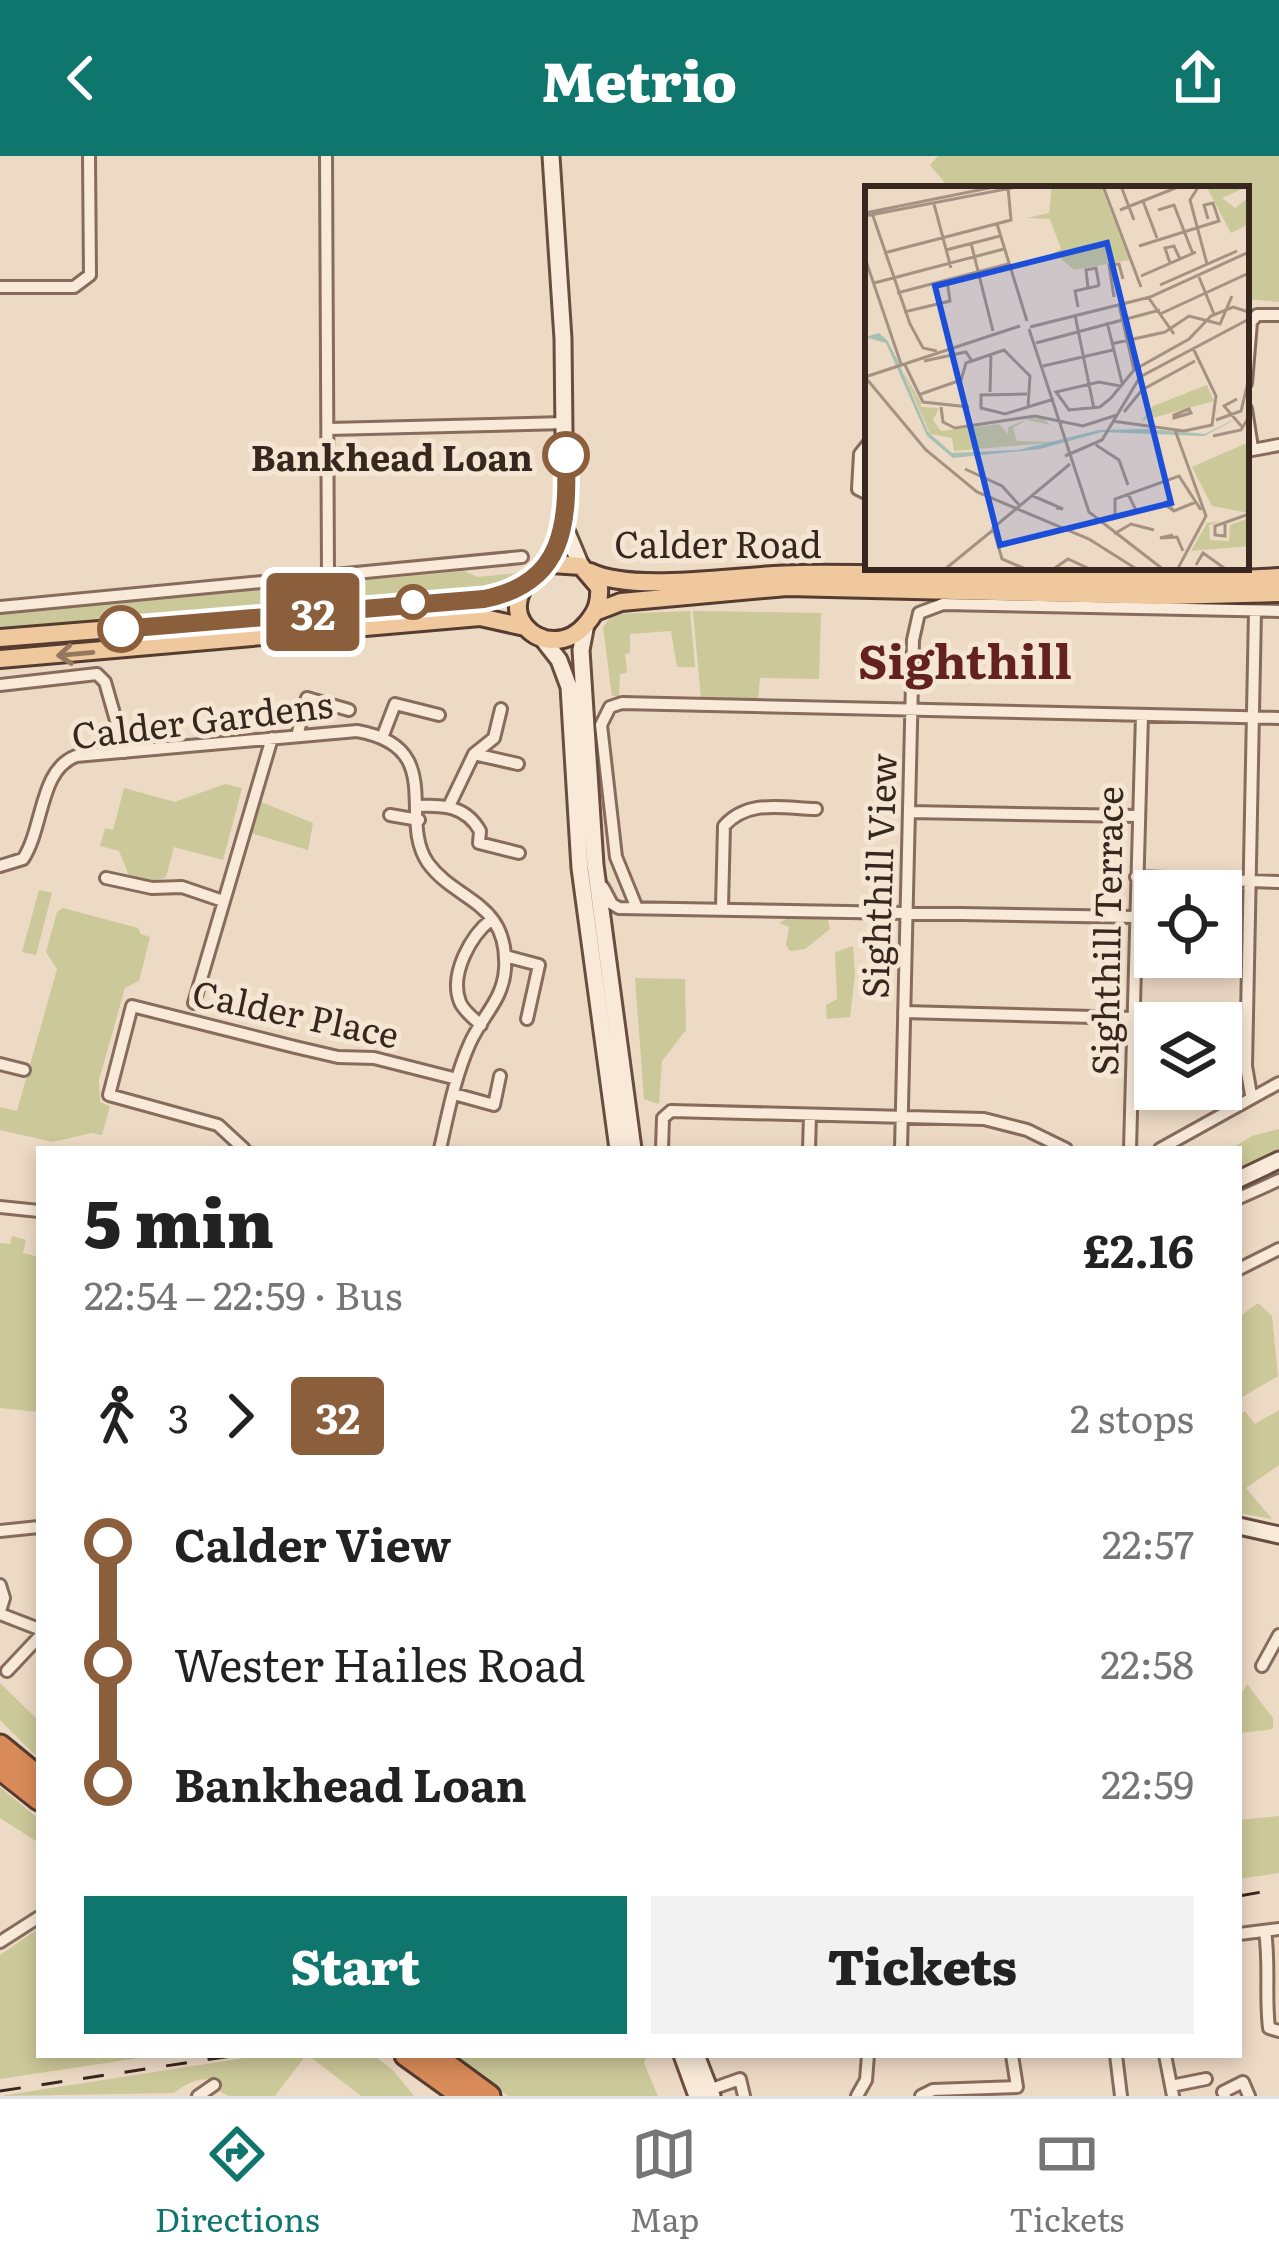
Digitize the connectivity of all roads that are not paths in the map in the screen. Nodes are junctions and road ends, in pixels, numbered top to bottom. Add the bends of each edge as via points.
1 (89, 156) edge
2 (326, 156) edge
3 (551, 156) edge
4 (0, 287) edge
5 (1279, 315) edge
6 (1249, 334) edge
7 (565, 423) junction
8 (329, 429) junction
9 (1279, 445) edge
10 (865, 448) edge
11 (1249, 450) edge
12 (865, 492) edge
13 (566, 528) junction
14 (522, 557) dead end
15 (585, 569) junction
16 (537, 572) junction
17 (949, 572) edge
18 (979, 572) edge
19 (328, 576) junction
20 (1279, 578) edge
21 (521, 587) junction
22 (1279, 593) edge
23 (0, 608) edge
24 (1279, 610) edge
25 (1256, 611) junction
26 (590, 619) junction
27 (533, 632) junction
28 (0, 638) edge
29 (0, 659) edge
30 (0, 685) edge
31 (501, 709) dead end
32 (349, 710) dead end
33 (912, 710) junction
34 (440, 715) dead end
35 (1142, 715) junction
36 (1255, 717) junction
37 (1279, 718) edge
38 (297, 736) junction
39 (272, 738) junction
40 (382, 738) junction
41 (125, 752) junction
42 (475, 754) junction
43 (518, 764) dead end
44 (418, 806) junction
45 (449, 806) junction
46 (816, 810) dead end
47 (909, 812) junction
48 (390, 815) dead end
49 (1137, 816) junction
50 (419, 820) junction
51 (520, 853) dead end
52 (0, 866) edge
53 (596, 866) junction
54 (1136, 870) edge
55 (106, 878) dead end
56 (1242, 881) edge
57 (1250, 881) junction
58 (1279, 882) edge
59 (223, 901) junction
60 (636, 906) junction
61 (619, 908) junction
62 (722, 908) junction
63 (906, 911) junction
64 (1134, 917) joint
65 (492, 919) junction
66 (505, 956) junction
67 (607, 960) junction
68 (194, 1003) dead end
69 (904, 1012) junction
70 (1132, 1018) junction
71 (526, 1019) dead end
72 (481, 1025) junction
73 (0, 1064) edge
74 (24, 1070) dead end
75 (500, 1076) dead end
76 (457, 1079) junction
77 (1279, 1083) edge
78 (454, 1094) junction
79 (1251, 1096) junction
80 (810, 1115) junction
81 (901, 1116) junction
82 (241, 1146) edge
83 (441, 1146) edge
84 (618, 1146) edge
85 (633, 1146) edge
86 (662, 1146) edge
87 (809, 1146) edge
88 (901, 1146) edge
89 (1060, 1146) edge
90 (1130, 1146) edge
91 (1165, 1146) edge
92 (1279, 1160) edge
93 (1242, 1178) edge
94 (1279, 1180) edge
95 (1242, 1197) edge
96 (0, 1207) edge
97 (36, 1211) edge
98 (1279, 1249) edge
99 (1242, 1268) edge
100 (36, 1527) edge
101 (1242, 1527) edge
102 (0, 1531) edge
103 (1279, 1535) edge
104 (0, 1585) edge
105 (0, 1612) edge
106 (36, 1631) edge
107 (1279, 1635) edge
108 (36, 1637) edge
109 (1262, 1666) dead end
110 (8, 1671) dead end
111 (0, 1746) edge
112 (0, 1768) edge
113 (36, 1776) edge
114 (36, 1797) edge
115 (36, 1919) edge
116 (1272, 1930) edge
117 (1242, 1934) edge
118 (0, 1942) edge
119 (1275, 1980) edge
120 (1279, 2031) edge
121 (410, 2058) edge
122 (438, 2058) edge
123 (684, 2058) edge
124 (697, 2058) edge
125 (868, 2058) edge
126 (1012, 2058) edge
127 (1116, 2058) edge
128 (1166, 2058) edge
129 (1206, 2079) dead end
130 (214, 2086) dead end
131 (1014, 2090) edge
132 (1172, 2091) edge
133 (703, 2094) edge
134 (864, 2094) edge
135 (197, 2096) edge
136 (463, 2096) edge
137 (489, 2096) edge
138 (744, 2096) edge
139 (921, 2096) edge
140 (1121, 2096) edge
141 (1225, 2096) edge
142 (1249, 2096) edge

1 - 4 street via 90,275 74,286
2 - 8 street
3 - 7 main road
5 - 6 street via 1253,318
7 - 8 street
7 - 13 main road
8 - 19 street
9 - 11 street
10 - 12 street via 858,489
13 - 15 main road
13 - 16 main road
14 - 19 street
15 - 16 main road via 559,563
15 - 17 main road, Calder Road via 625,584
15 - 26 main road via 600,596
16 - 21 main road
17 - 18 main road, Calder Road
18 - 20 main road, Calder Road
19 - 23 street
21 - 27 main road via 516,609
21 - 28 main road via 484,599
22 - 26 main road, Calder Road via 787,587 621,602
24 - 25 street
25 - 33 street, Sighthill View via 924,609 914,624
25 - 36 street
26 - 27 main road via 565,641
26 - 53 main road via 581,650
27 -> 29 main road via 480,616
27 - 84 main road via 560,660 569,686 580,868
30 - 41 street via 97,674
31 - 42 street via 494,738
32 - 38 street via 307,698
33 - 35 street
33 - 47 street, Sighthill View
33 - 60 street via 610,707 602,725 616,856
34 - 40 street via 395,704
35 - 36 street
35 - 49 street, Sighthill Terrace
36 - 37 street
36 - 57 street
38 - 39 street, Calder Gardens
38 - 40 street, Calder Gardens via 357,730
39 - 41 street, Calder Gardens
39 - 59 street
40 - 44 street, Calder Gardens via 408,762
41 - 52 street, Calder Gardens via 62,761 29,849
42 - 43 street
42 - 45 street
44 - 45 street
44 - 50 street, Calder Gardens
45 - 51 street via 475,821 479,843
46 - 62 street via 734,814 724,826
47 - 49 street
47 - 63 street, Sighthill View
48 - 50 street
49 - 54 street, Sighthill Terrace
50 - 65 street, Calder Gardens via 428,863
53 - 61 street
53 - 67 main road
55 - 59 street
56 - 57 street
57 - 58 street
57 - 79 street
59 - 68 street
60 - 61 street
60 - 62 street
61 - 67 street
62 - 63 street
63 - 64 street
63 - 69 street, Sighthill View
64 - 70 street, Sighthill Terrace
65 - 66 street, Calder Gardens
65 - 72 street via 471,935 459,991 460,1004
66 - 71 street, Calder Gardens via 539,965
66 - 72 street via 502,990
67 - 85 main road
69 - 70 street
69 - 81 street, Sighthill View
70 - 90 street, Sighthill Terrace
72 - 76 street
73 - 74 street
75 - 78 street via 494,1105
76 - 78 street
76 - 82 street, Calder Place via 132,1006 109,1095 218,1125
77 - 79 street
78 - 83 street
79 - 91 street
80 - 81 street
80 - 86 street via 666,1113
80 - 87 street
81 - 88 street, Sighthill View
81 - 89 street via 984,1119
92 - 93 main road
94 - 95 street
96 - 97 street
98 - 99 street
100 - 102 street
101 - 103 main road
104 - 105 street
105 - 106 street
107 - 109 street
108 - 110 street
111 - 113 highway
112 - 114 highway
115 - 118 street
116 - 117 street
116 - 119 street
119 - 120 street via 1265,1992 1269,2028
121 - 136 highway
122 - 137 highway
123 - 133 main road
124 - 133 main road
125 - 134 street
126 - 131 street
127 - 140 street
128 - 132 street
129 - 132 street
130 - 135 street
131 - 139 street
133 - 138 street via 740,2079
141 - 142 street via 1243,2082

